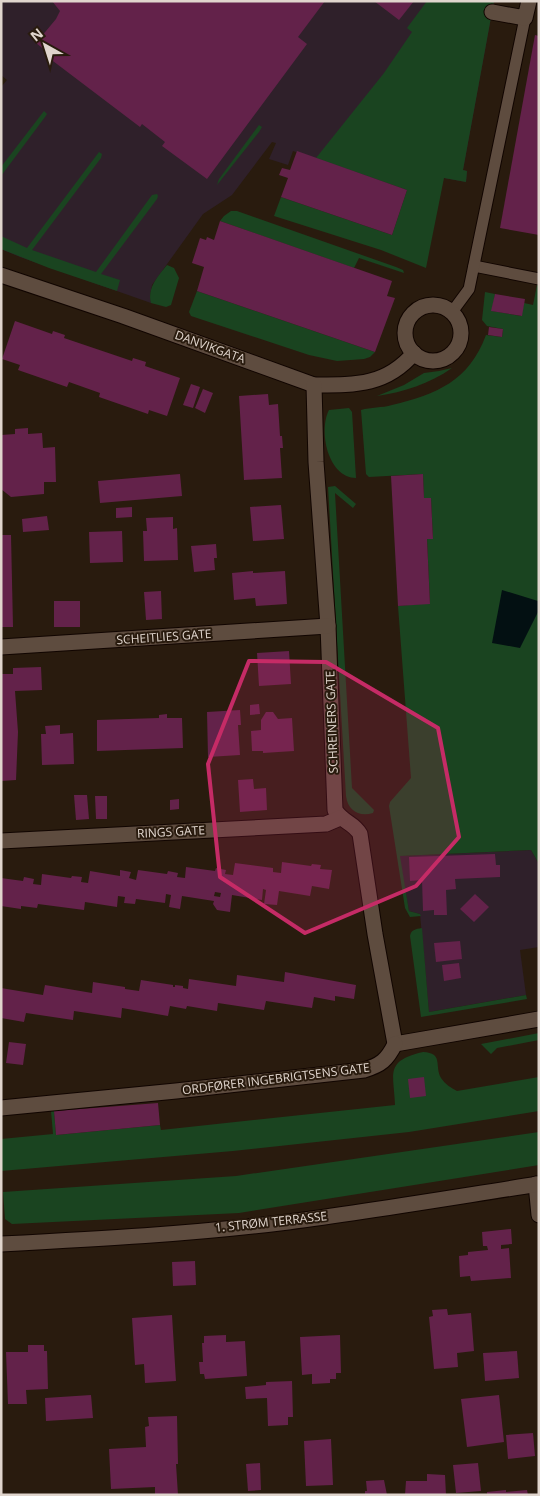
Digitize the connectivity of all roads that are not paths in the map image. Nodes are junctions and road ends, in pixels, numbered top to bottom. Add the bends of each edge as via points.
1 (529, 1) edge
2 (492, 12) dead end
3 (525, 18) junction
4 (474, 266) junction
5 (539, 279) edge
6 (3, 280) edge
7 (452, 312) junction
8 (414, 353) junction
9 (314, 385) junction
10 (328, 626) junction
11 (1, 647) edge
12 (340, 818) junction
13 (1, 841) edge
14 (539, 1019) edge
15 (395, 1044) junction
16 (1, 1108) edge
17 (537, 1184) edge
18 (539, 1215) edge
19 (1, 1244) edge

1 - 3 street
2 - 3 street
3 - 4 lane
4 - 5 lane
4 - 7 lane via 469,289
6 - 9 street, DANVIKGATA via 123,316
7 - 8 street via 434,305 416,311 406,327 408,346
7 - 8 street via 461,336 454,352 438,360
8 - 9 street, DANVIKGATA via 405,364 380,379 362,384
9 - 10 street, SCHREINERS GATE
10 - 11 street, SCHEITLIES GATE
10 - 12 street, SCHREINERS GATE via 335,810
12 - 13 street, RINGS GATE via 326,824
12 - 15 street via 360,834
14 - 15 street
15 - 16 street, ORDFØRER INGEBRIGTSENS GATE via 383,1062 364,1070
17 - 18 street
17 - 19 street, 1. STRØM TERRASSE via 286,1222 142,1236

